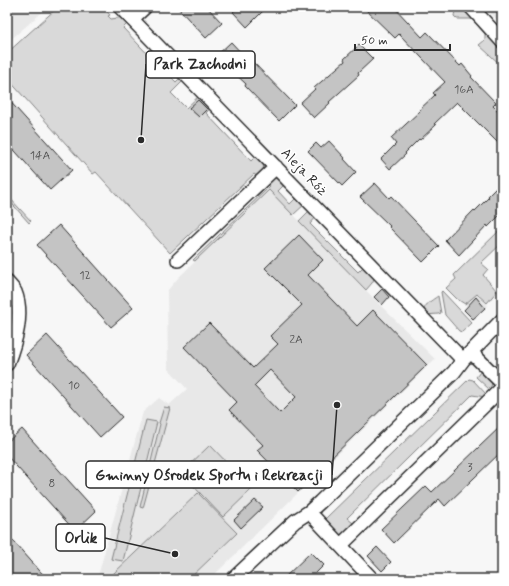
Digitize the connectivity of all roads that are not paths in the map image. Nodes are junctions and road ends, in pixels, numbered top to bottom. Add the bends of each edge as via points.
1 (120, 7) edge
2 (145, 7) edge
3 (471, 7) edge
4 (132, 19) junction
5 (502, 41) edge
6 (276, 167) junction
7 (178, 260) dead end
8 (7, 282) edge
9 (502, 320) edge
10 (467, 356) junction
11 (7, 364) edge
12 (502, 384) edge
13 (502, 388) edge
14 (309, 512) junction
15 (341, 545) junction
16 (233, 579) edge
17 (372, 579) edge

1 - 4 street, Aleja Róż
2 - 4 street
3 - 5 street
4 - 6 street, Aleja Róż
6 - 7 street
6 - 10 street, Aleja Róż
8 - 11 street via 14,292 19,319
9 - 10 street
10 - 12 street, Aleja Róż
10 - 14 street via 454,372
13 - 15 street
14 - 15 street
14 - 16 street via 295,521
15 - 17 street

